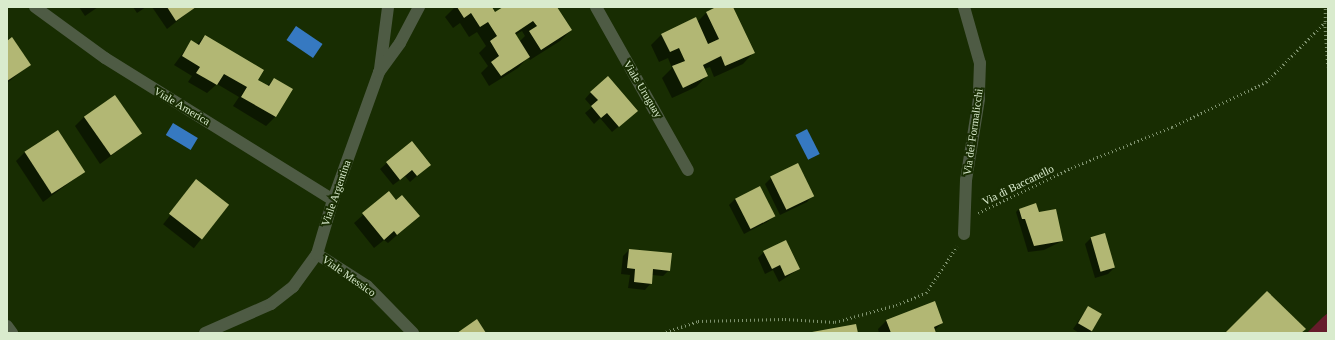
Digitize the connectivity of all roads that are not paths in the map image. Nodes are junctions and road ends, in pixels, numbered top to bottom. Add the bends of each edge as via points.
1 (35, 7) edge
2 (388, 7) edge
3 (419, 7) edge
4 (596, 7) edge
5 (964, 7) edge
6 (379, 72) junction
7 (688, 170) dead end
8 (333, 200) junction
9 (964, 234) road end
10 (317, 254) junction
11 (7, 326) edge
12 (12, 333) edge
13 (205, 333) edge
14 (413, 333) edge

1 - 8 street, Viale America via 105,58
2 - 6 street
3 - 6 street, Viale Argentina via 400,43
4 - 7 street, Viale Uruguay
5 - 9 street, Via dei Formalicchi via 980,63 979,99 966,180
6 - 8 street, Viale Argentina
8 - 10 street, Viale Argentina
10 - 13 street, Viale Argentina via 293,288 271,304
10 - 14 street, Viale Messico via 367,286
11 - 12 street

